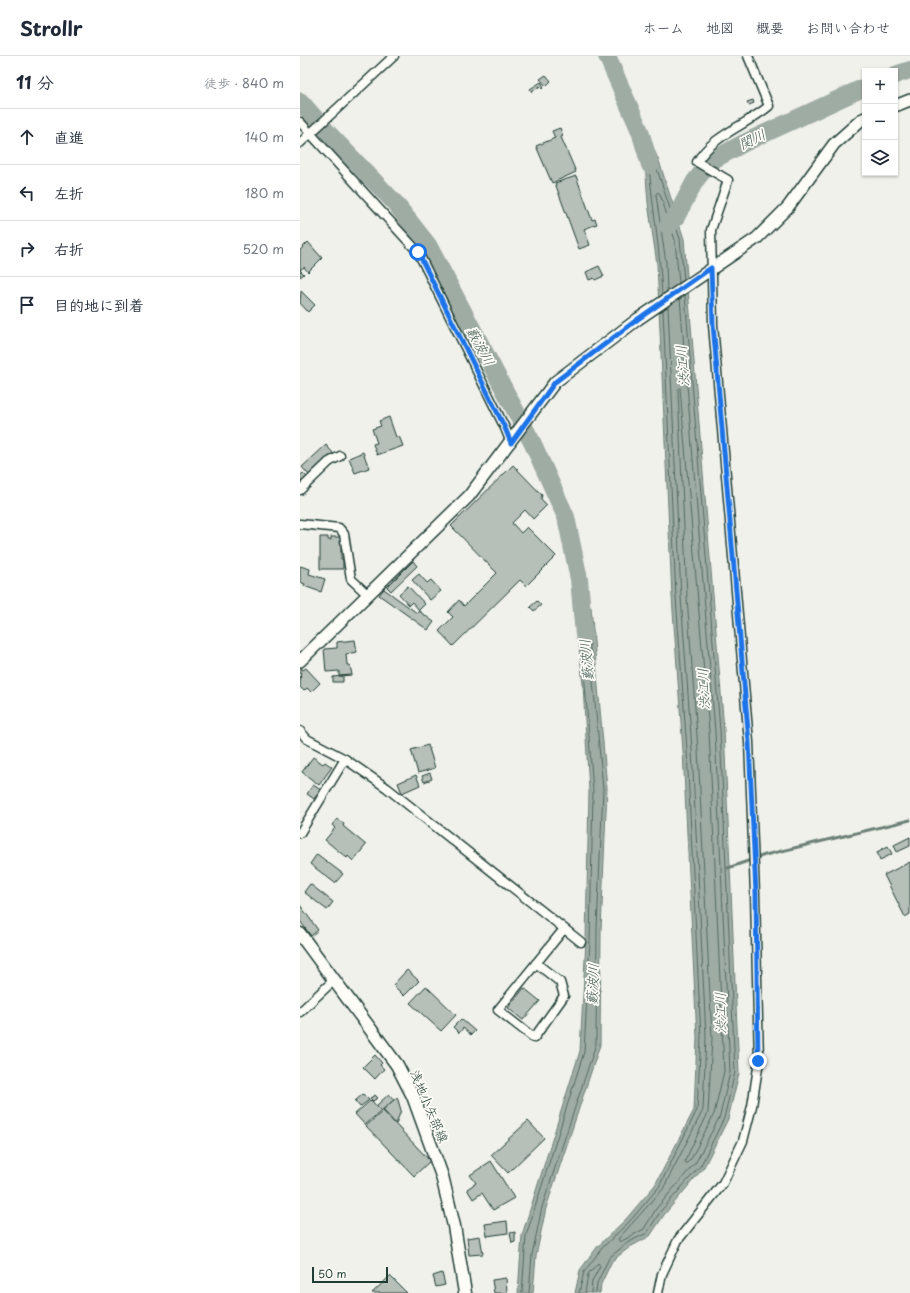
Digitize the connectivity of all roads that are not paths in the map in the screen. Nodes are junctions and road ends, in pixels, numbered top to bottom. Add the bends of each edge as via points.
1 (394, 56) edge
2 (748, 56) edge
3 (910, 100) edge
4 (898, 105) edge
5 (862, 121) edge
6 (300, 122) edge
7 (310, 134) junction
8 (300, 143) edge
9 (709, 270) junction
10 (513, 439) junction
11 (340, 456) dead end
12 (300, 490) edge
13 (300, 524) edge
14 (367, 594) junction
15 (300, 660) edge
16 (300, 731) edge
17 (345, 759) junction
18 (300, 833) edge
19 (564, 929) junction
20 (300, 934) edge
21 (581, 942) dead end
22 (536, 963) junction
23 (334, 980) junction
24 (300, 1012) edge
25 (463, 1292) edge
26 (658, 1293) edge

1 - 7 street
2 - 9 street via 769,106 715,141 697,162 728,180 711,230
3 - 4 street
5 - 9 street via 834,144 788,207 757,238
6 - 7 street
7 - 8 street
7 - 10 street via 418,252 505,428
9 - 10 street via 638,319 555,382
9 - 26 street via 749,742 756,894 758,1061 752,1106 743,1140 723,1183 678,1240 662,1274
10 - 14 street via 469,496
11 - 12 street via 329,462
13 - 14 street via 338,528 344,534 351,579
14 - 15 street
16 - 17 street via 307,739
17 - 18 street
17 - 19 street via 387,788
19 - 21 street
19 - 22 street
20 - 23 main road, 浅地小矢部線
22 - 22 street via 498,1010 534,1038 564,996 560,982
23 - 24 street
23 - 25 main road, 浅地小矢部線 via 397,1065 413,1096 442,1176 454,1226

